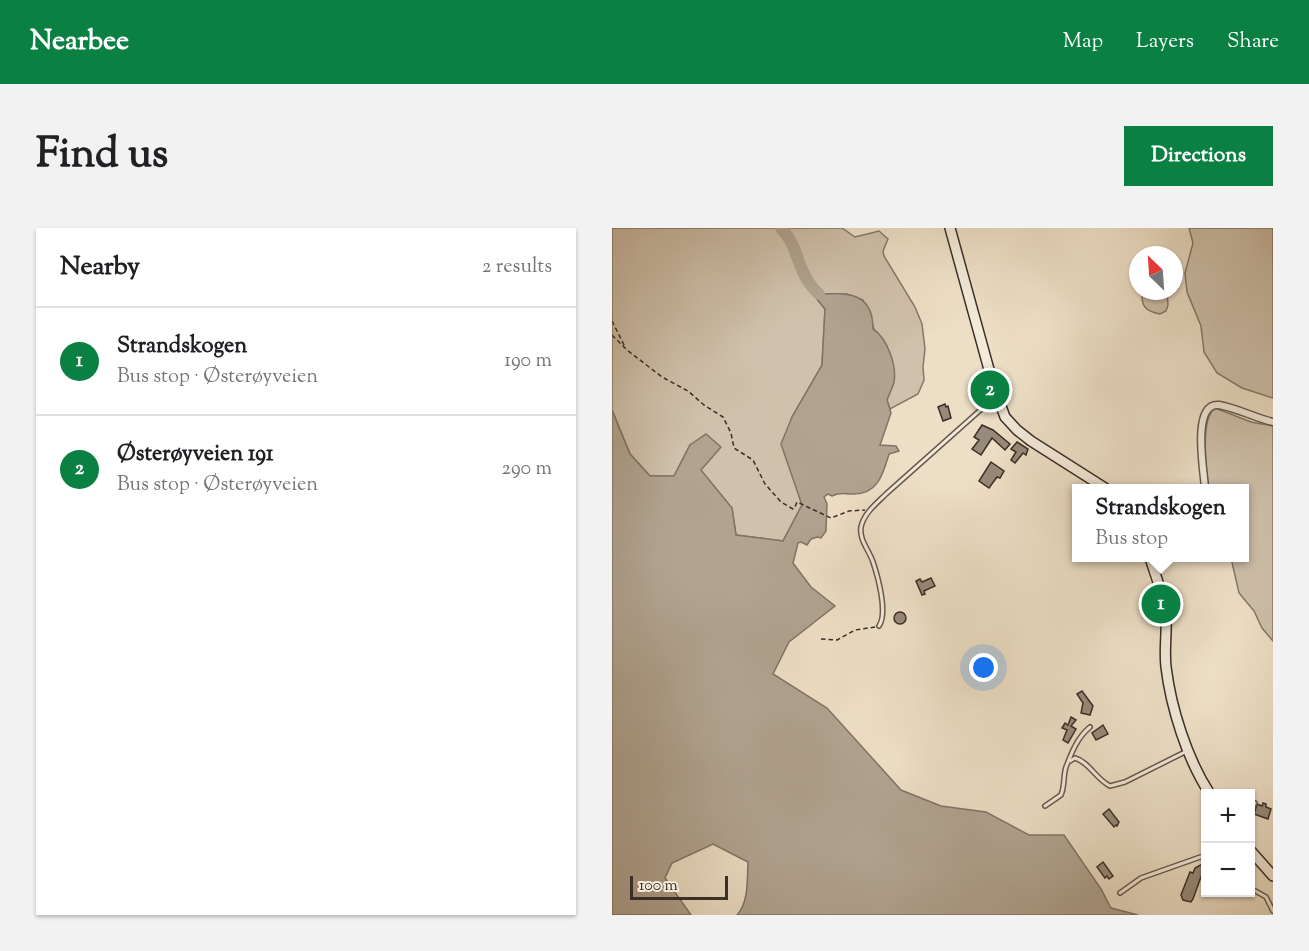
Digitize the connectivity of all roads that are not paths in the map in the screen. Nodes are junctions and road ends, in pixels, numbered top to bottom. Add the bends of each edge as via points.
1 (950, 228) edge
2 (996, 396) junction
3 (1273, 422) edge
4 (1097, 484) edge
5 (1205, 484) edge
6 (1151, 562) edge
7 (879, 626) road end
8 (1090, 727) dead end
9 (1188, 750) junction
10 (1070, 761) junction
11 (1207, 789) edge
12 (1045, 806) dead end
13 (1255, 855) edge
14 (1201, 857) edge
15 (1273, 876) edge
16 (1255, 890) edge
17 (1120, 893) dead end
18 (1273, 911) edge

1 - 2 main road
2 - 4 main road via 1005,417 1022,435
2 - 7 lane via 869,510 861,537 873,563 883,605
3 - 5 street via 1225,407 1208,408 1201,432
6 - 9 main road via 1164,604 1168,678
8 - 10 lane via 1072,749
9 - 10 lane via 1110,786 1081,760
9 - 11 main road
10 - 12 lane via 1061,795
13 - 15 main road
14 - 17 lane via 1141,878
16 - 18 lane via 1266,897

